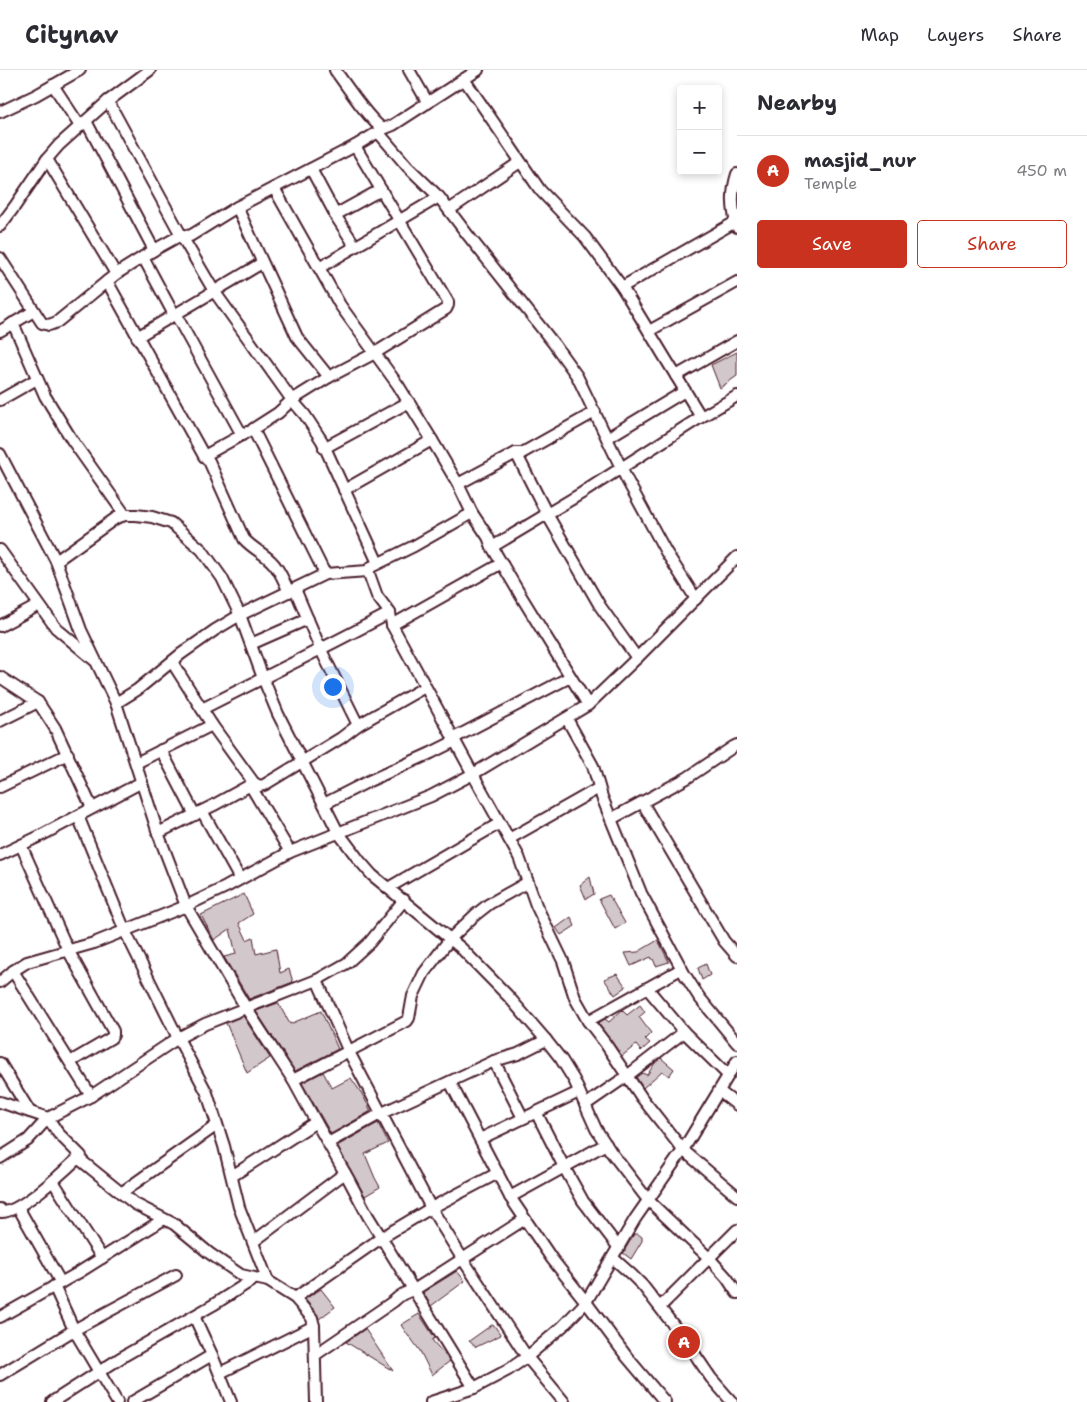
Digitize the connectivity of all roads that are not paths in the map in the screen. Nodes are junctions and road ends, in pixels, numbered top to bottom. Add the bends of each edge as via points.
1 (80, 70) edge
2 (150, 70) edge
3 (335, 70) edge
4 (409, 70) edge
5 (478, 70) edge
6 (464, 79) junction
7 (53, 85) junction
8 (108, 101) junction
9 (428, 103) junction
10 (0, 112) edge
11 (83, 124) junction
12 (381, 130) junction
13 (354, 146) junction
14 (47, 159) junction
15 (520, 162) junction
16 (311, 169) junction
17 (737, 174) edge
18 (274, 188) junction
19 (382, 191) junction
20 (439, 197) junction
21 (237, 207) junction
22 (449, 210) junction
23 (335, 215) junction
24 (400, 220) junction
25 (737, 224) edge
26 (0, 226) edge
27 (181, 235) junction
28 (353, 248) junction
29 (154, 250) junction
30 (143, 257) junction
31 (0, 258) edge
32 (262, 263) junction
33 (319, 268) junction
34 (116, 274) junction
35 (107, 281) junction
36 (737, 282) edge
37 (622, 286) junction
38 (214, 291) junction
39 (34, 311) junction
40 (176, 315) junction
41 (13, 323) junction
42 (0, 331) edge
43 (649, 331) junction
44 (137, 337) junction
45 (737, 341) edge
46 (375, 353) junction
47 (676, 376) junction
48 (329, 377) junction
49 (36, 379) junction
50 (685, 391) junction
51 (737, 396) edge
52 (0, 400) edge
53 (292, 400) junction
54 (409, 402) junction
55 (595, 412) junction
56 (701, 417) junction
57 (253, 429) junction
58 (242, 434) junction
59 (607, 438) junction
60 (432, 440) junction
61 (324, 448) junction
62 (516, 453) junction
63 (0, 454) edge
64 (204, 456) junction
65 (621, 468) junction
66 (458, 484) junction
67 (344, 490) junction
68 (472, 513) junction
69 (125, 514) junction
70 (547, 514) junction
71 (492, 547) junction
72 (0, 550) edge
73 (737, 557) edge
74 (56, 561) junction
75 (378, 563) junction
76 (502, 563) junction
77 (368, 571) junction
78 (325, 574) junction
79 (292, 591) junction
80 (696, 599) junction
81 (39, 605) junction
82 (390, 613) junction
83 (240, 616) junction
84 (308, 619) junction
85 (392, 624) junction
86 (0, 626) edge
87 (251, 644) junction
88 (322, 650) junction
89 (638, 658) junction
90 (97, 662) junction
91 (172, 662) junction
92 (0, 677) edge
93 (570, 677) junction
94 (263, 678) junction
95 (425, 687) junction
96 (38, 702) junction
97 (116, 703) junction
98 (588, 705) junction
99 (202, 709) junction
100 (567, 719) junction
101 (0, 721) edge
102 (212, 725) junction
103 (358, 725) junction
104 (454, 740) junction
105 (737, 745) edge
106 (162, 750) junction
107 (68, 754) junction
108 (303, 762) junction
109 (136, 764) junction
110 (473, 774) junction
111 (142, 782) junction
112 (252, 784) junction
113 (0, 787) edge
114 (599, 788) junction
115 (642, 802) junction
116 (324, 804) junction
117 (92, 808) junction
118 (198, 813) junction
119 (78, 816) junction
120 (610, 819) junction
121 (500, 823) junction
122 (338, 832) junction
123 (158, 833) junction
124 (509, 839) junction
125 (21, 844) junction
126 (290, 852) junction
127 (0, 854) edge
128 (240, 879) junction
129 (528, 882) junction
130 (388, 888) junction
131 (404, 900) junction
132 (186, 906) junction
133 (125, 930) junction
134 (450, 939) junction
135 (68, 950) junction
136 (737, 956) edge
137 (681, 969) junction
138 (14, 971) junction
139 (317, 980) junction
140 (0, 982) edge
141 (648, 988) junction
142 (246, 1008) junction
143 (588, 1021) junction
144 (684, 1032) junction
145 (178, 1038) junction
146 (546, 1040) junction
147 (737, 1043) edge
148 (350, 1052) junction
149 (494, 1061) junction
150 (737, 1061) edge
151 (70, 1062) junction
152 (0, 1063) edge
153 (628, 1076) junction
154 (728, 1076) junction
155 (293, 1080) junction
156 (450, 1082) junction
157 (719, 1091) junction
158 (579, 1092) junction
159 (92, 1096) junction
160 (0, 1102) edge
161 (737, 1104) edge
162 (586, 1105) junction
163 (30, 1112) junction
164 (536, 1112) junction
165 (382, 1114) junction
166 (48, 1118) junction
167 (523, 1118) junction
168 (316, 1122) junction
169 (217, 1125) junction
170 (480, 1138) junction
171 (328, 1143) junction
172 (606, 1144) junction
173 (683, 1150) junction
174 (0, 1158) edge
175 (78, 1158) junction
176 (564, 1167) junction
177 (346, 1173) junction
178 (498, 1173) junction
179 (232, 1176) junction
180 (53, 1181) junction
181 (121, 1193) junction
182 (737, 1196) edge
183 (510, 1197) junction
184 (648, 1200) junction
185 (18, 1207) junction
186 (431, 1208) junction
187 (0, 1209) edge
188 (164, 1219) junction
189 (525, 1219) junction
190 (737, 1230) edge
191 (381, 1238) junction
192 (253, 1242) junction
193 (619, 1248) junction
194 (102, 1258) junction
195 (462, 1258) junction
196 (613, 1258) junction
197 (709, 1258) junction
198 (176, 1274) dead end
199 (254, 1279) junction
200 (268, 1281) junction
201 (58, 1284) junction
202 (414, 1290) junction
203 (737, 1293) edge
204 (295, 1298) junction
205 (586, 1302) junction
206 (660, 1307) junction
207 (194, 1316) junction
208 (0, 1317) edge
209 (314, 1326) junction
210 (74, 1330) junction
211 (212, 1355) junction
212 (315, 1355) junction
213 (527, 1357) junction
214 (99, 1372) junction
215 (220, 1373) junction
216 (0, 1375) edge
217 (474, 1388) junction
218 (68, 1397) edge
219 (52, 1402) edge
220 (117, 1402) edge
221 (132, 1402) edge
222 (231, 1402) edge
223 (316, 1402) edge
224 (430, 1402) edge
225 (564, 1402) edge
226 (665, 1402) edge
227 (732, 1402) edge

1 - 7 street
2 - 8 street
3 - 12 street
4 - 9 street
5 - 6 street
6 - 9 street
6 - 15 street
7 - 10 street
7 - 11 street
8 - 11 street
8 - 27 street
9 - 12 street
11 - 14 street
11 - 29 street
12 - 13 street
12 - 20 street via 407,166
13 - 16 street
13 - 19 street
14 - 26 street
14 - 34 street
15 - 22 street
15 - 37 street via 540,190 586,237
16 - 18 street
16 - 23 street
17 - 25 street via 732,188
18 - 21 street
18 - 33 street
19 - 23 street
19 - 24 street
20 - 22 street
20 - 24 street
21 - 27 street via 190,236
21 - 32 street
22 - 55 street via 577,376
23 - 28 street
24 - 28 street
24 - 46 street via 448,305
25 - 37 street
27 - 29 street
27 - 38 street
28 - 33 street
29 - 30 street
30 - 34 street
30 - 40 street
31 - 39 street
32 - 38 street
32 - 48 street via 297,338
33 - 46 street via 340,305
34 - 35 street
35 - 39 street via 57,322 42,323
35 - 44 street
36 - 43 street
37 - 43 street
38 - 40 street
38 - 53 street
39 - 41 street
40 - 44 street
40 - 58 street
41 - 42 street
41 - 49 street
43 - 47 street
44 - 64 street
45 - 47 street
46 - 48 street
46 - 54 street
47 - 50 street
48 - 53 street
49 - 52 street
49 - 69 street via 72,440
50 - 56 street
50 - 59 street
51 - 56 street
53 - 57 street
53 - 61 street via 306,415
54 - 60 street
54 - 61 street
55 - 59 street
55 - 62 street via 522,453
56 - 65 street
57 - 58 street
57 - 78 street
58 - 64 street
59 - 65 street
60 - 66 street
60 - 67 street
61 - 67 street
62 - 66 street
62 - 70 street
63 - 74 street
64 - 79 street via 244,539 270,560
65 - 70 street
65 - 80 street via 666,552
66 - 68 street
67 - 75 street
68 - 71 street
68 - 75 street
69 - 74 street
69 - 83 street via 171,523 202,550 222,578
70 - 71 street
70 - 89 street via 600,606
71 - 76 street
72 - 81 street
73 - 80 street
74 - 90 street via 81,630
75 - 77 street
76 - 85 street
76 - 93 street
77 - 78 street
77 - 82 street via 377,596
78 - 79 street
79 - 83 street
79 - 84 street
80 - 89 street
81 - 86 street
81 - 90 street via 56,628
82 - 85 street
82 - 88 street
83 - 87 street
83 - 91 street
84 - 87 street
84 - 88 street
85 - 95 street
87 - 94 street
88 - 94 street
88 - 103 street
89 - 98 street
90 - 97 street
91 - 97 street
91 - 99 street
92 - 96 street
93 - 98 street
93 - 104 street
94 - 99 street
94 - 108 street
95 - 103 street
95 - 104 street
96 - 101 street
96 - 107 street
97 - 109 street
98 - 100 street
99 - 102 street
100 - 110 street
100 - 114 street via 593,766
102 - 106 street
102 - 112 street
103 - 108 street
104 - 110 street
104 - 116 street
105 - 115 street via 687,778
106 - 109 street
106 - 118 street
107 - 113 street
107 - 117 street
108 - 112 street via 264,785
108 - 116 street
109 - 111 street
110 - 121 street
110 - 122 street via 431,796
111 - 117 street
111 - 123 street
112 - 118 street
112 - 126 street
114 - 120 street
114 - 124 street
115 - 120 street
115 - 136 street via 724,941
116 - 122 street
117 - 119 street
118 - 123 street
118 - 128 street
119 - 125 street
119 - 133 street
120 - 137 street via 642,893
121 - 124 street
121 - 130 street
122 - 126 street
122 - 130 street via 372,875
123 - 132 street
124 - 129 street
125 - 127 street
125 - 135 street
126 - 128 street
128 - 132 street
129 - 134 street via 489,904
129 - 143 street via 541,918 563,961 575,998
130 - 131 street
131 - 134 street
131 - 139 street via 370,942 347,964
132 - 133 street
132 - 142 street
133 - 135 street
133 - 145 street
134 - 146 street via 490,977
134 - 148 street via 424,973 413,996 407,1021
135 - 138 street via 27,962
135 - 151 street via 113,1031 111,1038
137 - 141 street
137 - 147 street
138 - 140 street
138 - 151 street
139 - 142 street
139 - 148 street
141 - 143 street
141 - 144 street
142 - 145 street
142 - 155 street
143 - 153 street
144 - 153 street
144 - 154 street
145 - 159 street
145 - 169 street via 207,1093
146 - 149 street
146 - 158 street via 570,1073
148 - 155 street
148 - 165 street
149 - 156 street
149 - 167 street
150 - 154 street
151 - 159 street
152 - 163 street
153 - 162 street
153 - 173 street
154 - 157 street
155 - 168 street
156 - 165 street
156 - 170 street
157 - 161 street
157 - 173 street
158 - 162 street
158 - 164 street
159 - 166 street
160 - 163 street
162 - 172 street
163 - 166 street
164 - 167 street
164 - 176 street
165 - 171 street
165 - 186 street
166 - 174 street via 28,1140
166 - 175 street via 81,1156
167 - 170 street
168 - 171 street
168 - 179 street
169 - 179 street
169 - 181 street
170 - 178 street
171 - 177 street
172 - 176 street
172 - 184 street
173 - 182 street
173 - 184 street
175 - 180 street
175 - 181 street
176 - 183 street
176 - 193 street via 583,1201
177 - 191 street
177 - 192 street
178 - 183 street
178 - 186 street
179 - 192 street
180 - 185 street
180 - 194 street
181 - 188 street
183 - 189 street
184 - 193 street
184 - 197 street
185 - 187 street via 8,1212
185 - 201 street
186 - 191 street
186 - 195 street
188 - 194 street
188 - 199 street via 241,1275
189 - 195 street
189 - 205 street
190 - 197 street
191 - 202 street
191 - 204 street
192 - 200 street
193 - 196 street
194 - 201 street
195 - 202 street
195 - 213 street
196 - 205 street
196 - 206 street via 638,1280
197 - 203 street
197 - 206 street
198 - 210 street
199 - 200 street
199 - 207 street
200 - 204 street
201 - 208 street
201 - 210 street
202 - 212 street via 399,1296
202 - 217 street
204 - 209 street via 312,1318
205 - 213 street
205 - 226 street
206 - 227 street
207 - 211 street
207 - 214 street
209 - 212 street
209 - 215 street
210 - 214 street
210 - 216 street
211 - 215 street
211 - 221 street
212 - 223 street
213 - 217 street
213 - 225 street
214 - 218 street
214 - 220 street
215 - 222 street
217 - 224 street
218 - 219 street

